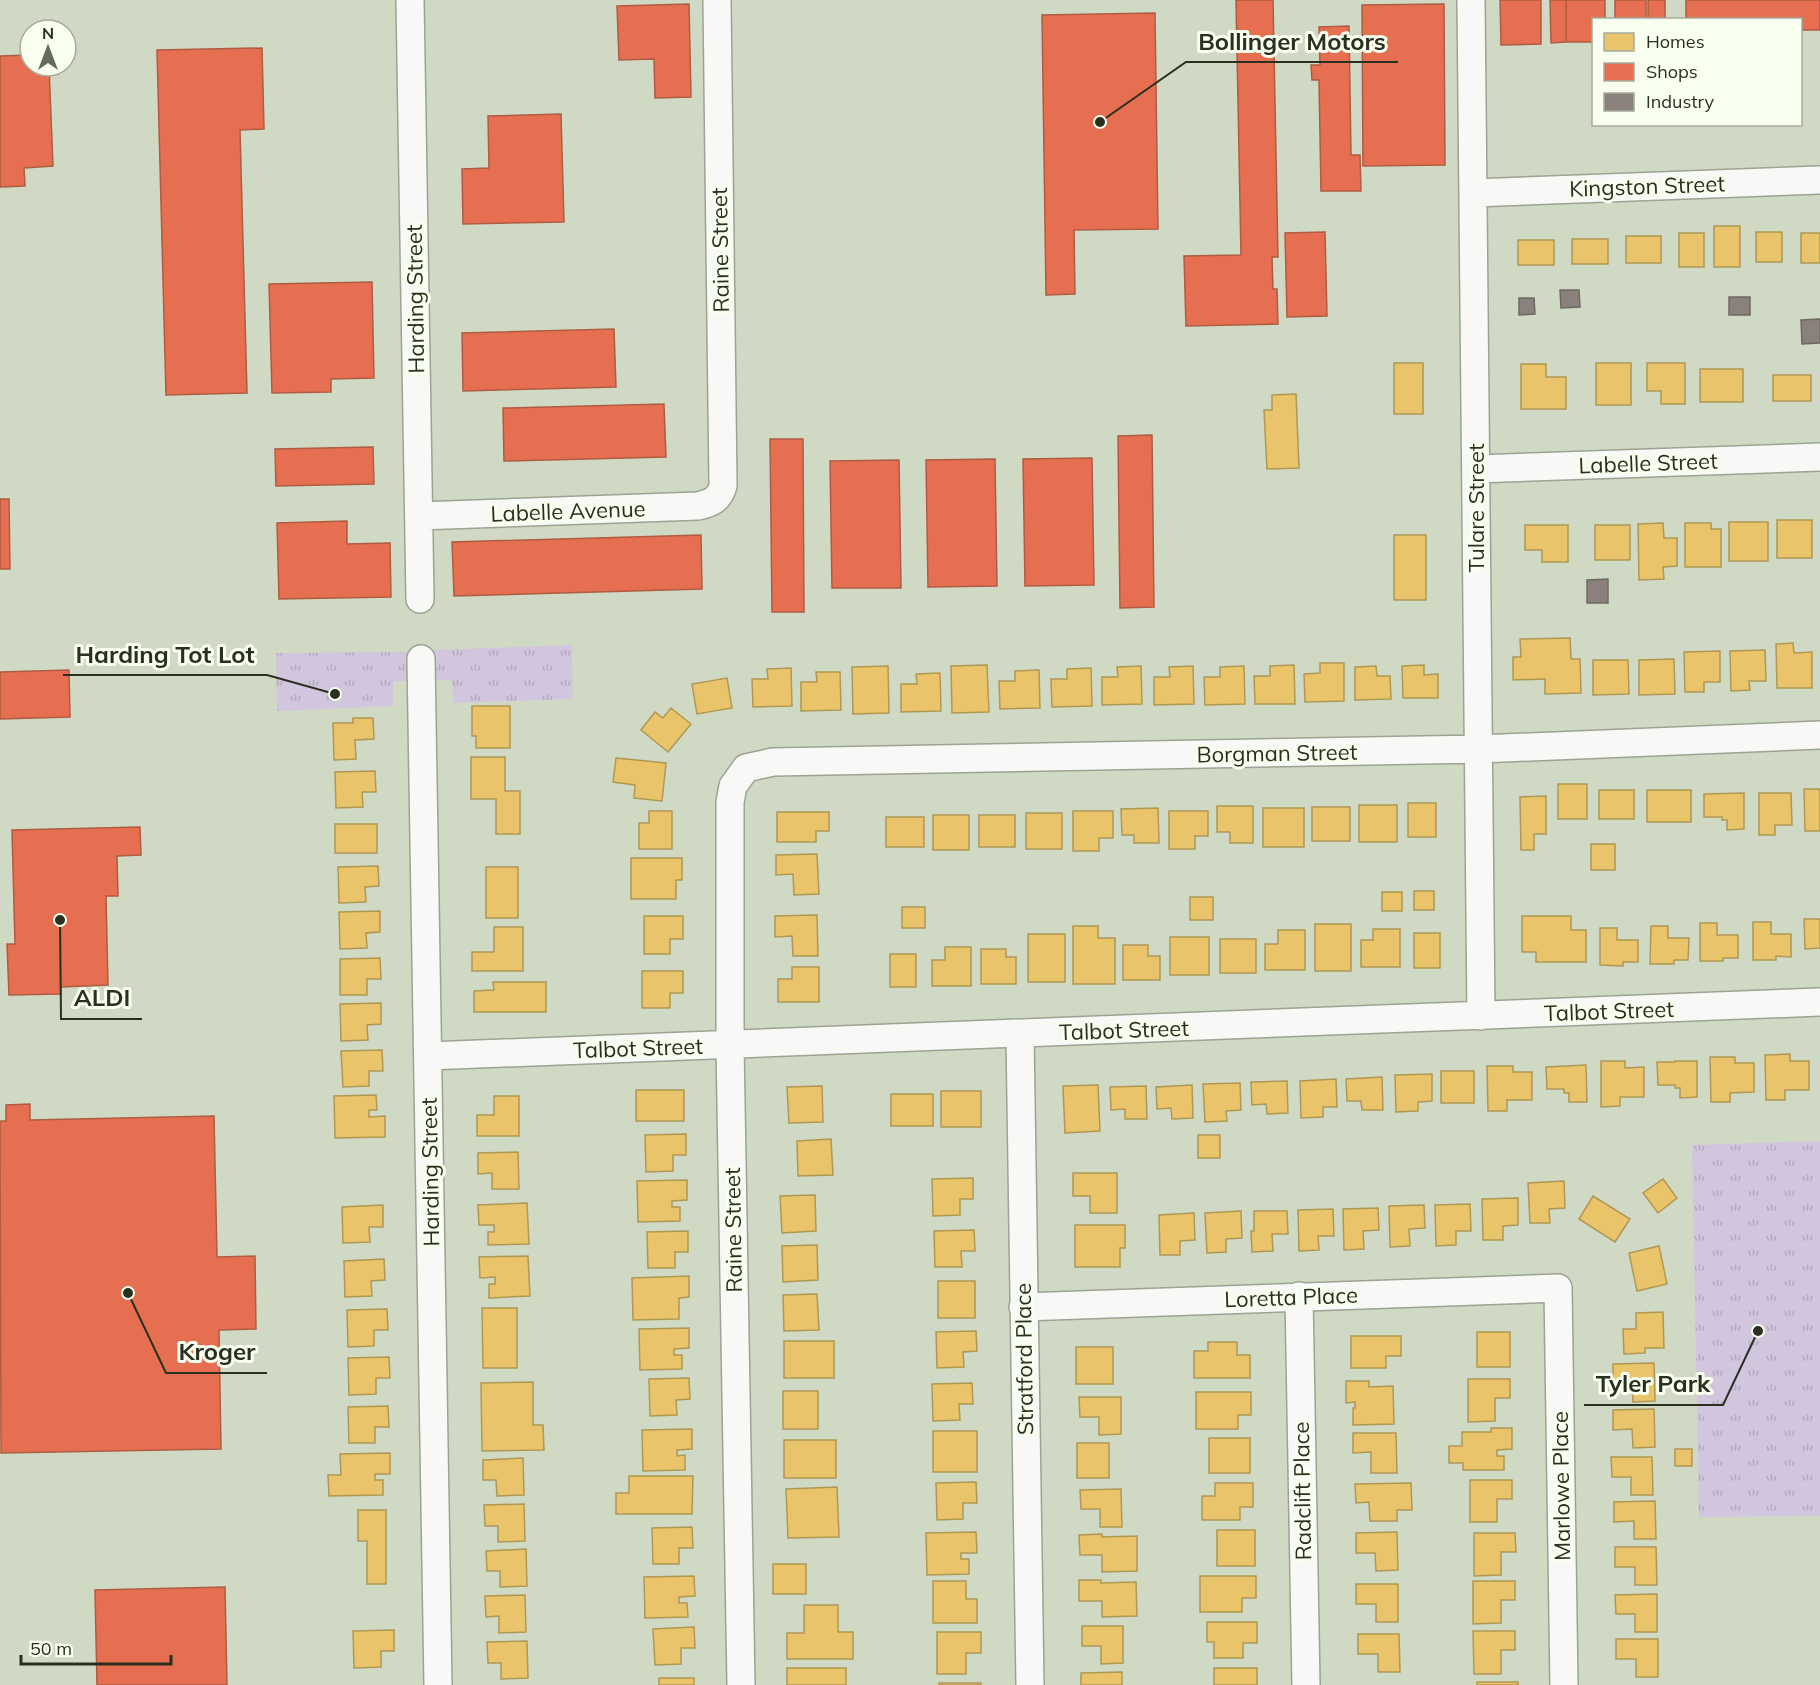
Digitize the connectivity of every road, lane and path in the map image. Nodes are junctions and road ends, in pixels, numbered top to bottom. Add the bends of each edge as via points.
1 (410, 0) edge
2 (717, 0) edge
3 (1471, 0) edge
4 (1820, 180) edge
5 (1473, 193) junction
6 (1820, 457) edge
7 (1476, 470) junction
8 (716, 499) joint
9 (419, 516) junction
10 (420, 599) dead end
11 (421, 658) dead end
12 (1820, 735) edge
13 (1479, 749) junction
14 (739, 778) joint
15 (1820, 1002) edge
16 (1481, 1016) junction
17 (1020, 1034) junction
18 (730, 1045) junction
19 (428, 1056) junction
20 (1558, 1288) joint
21 (1299, 1296) junction
22 (1023, 1307) junction
23 (438, 1685) edge
24 (741, 1685) edge
25 (1030, 1685) edge
26 (1306, 1685) edge
27 (1564, 1685) edge

1 - 9 street, Harding Street
2 - 8 street, Raine Street via 723,486
3 - 5 street, Tulare Street
4 - 5 street, Kingston Street
5 - 7 street, Tulare Street
6 - 7 street, Labelle Street
7 - 13 street, Tulare Street
8 - 9 street, Labelle Avenue via 698,506
9 - 10 street, Harding Street
11 - 19 street, Harding Street
12 - 13 street, Borgman Street
13 - 14 street, Borgman Street via 773,762 746,768
13 - 16 street, Tulare Street
14 - 18 street, Raine Street via 730,802
15 - 16 street, Talbot Street
16 - 17 street, Talbot Street
17 - 18 street, Talbot Street
17 - 22 street, Stratford Place
18 - 19 street, Talbot Street
18 - 24 street, Raine Street
19 - 23 street, Harding Street
20 - 21 street, Loretta Place
20 - 27 street, Marlowe Place
21 - 22 street, Loretta Place
21 - 26 street, Radclift Place
22 - 25 street, Stratford Place

